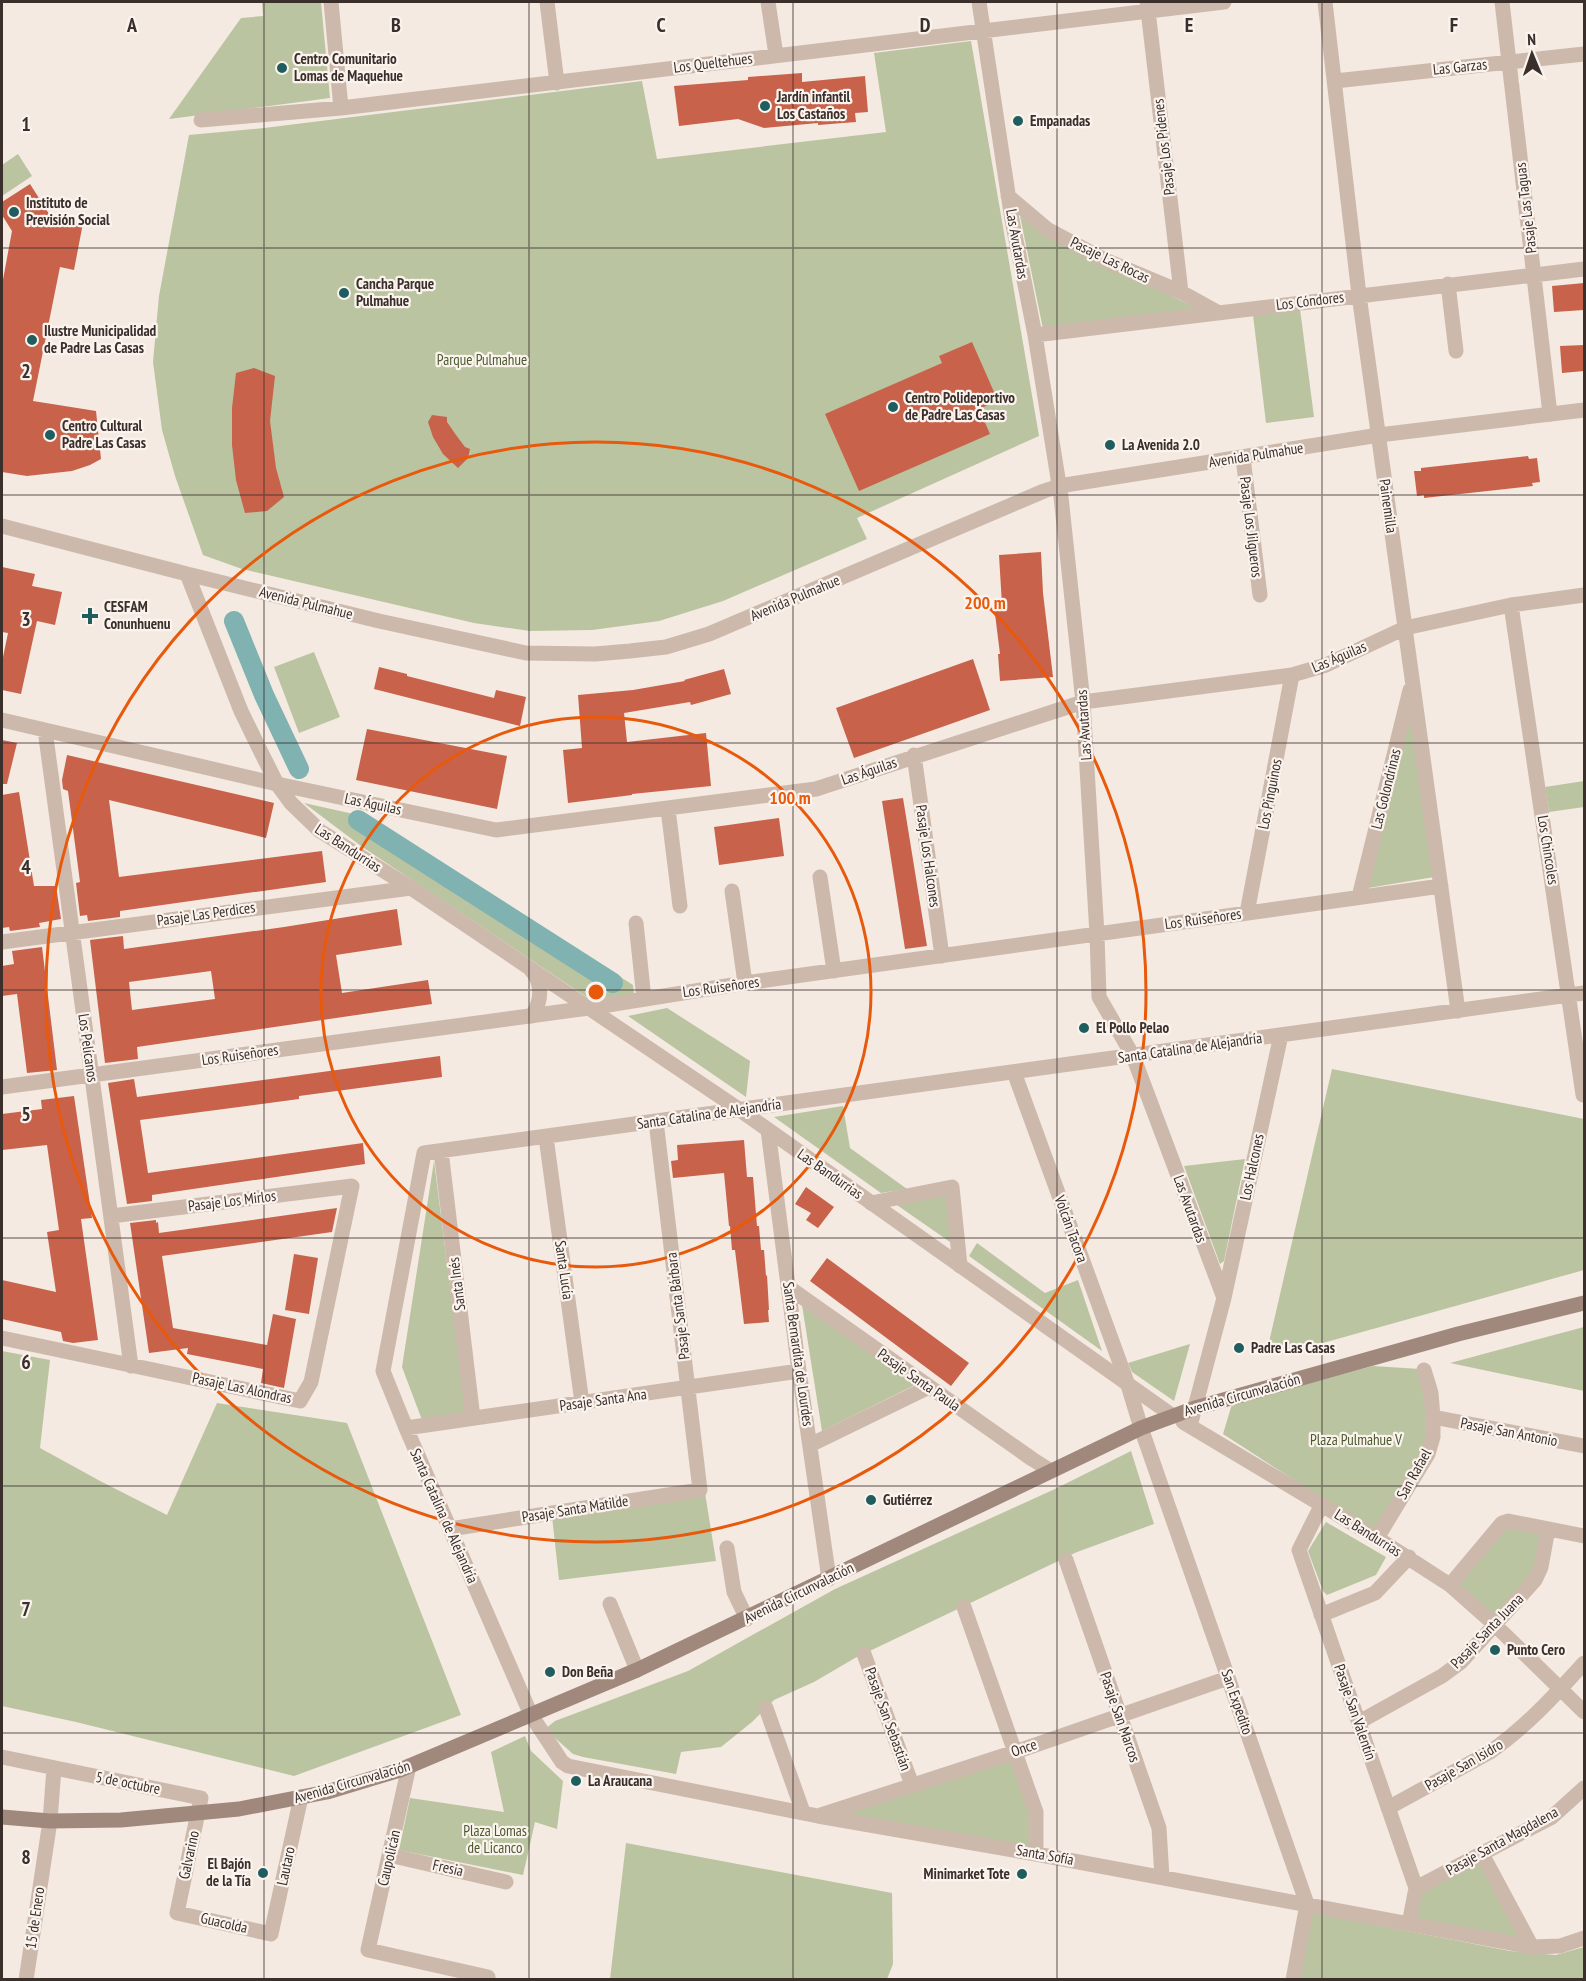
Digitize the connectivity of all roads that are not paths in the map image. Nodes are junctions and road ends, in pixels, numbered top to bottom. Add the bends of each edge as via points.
1 (331, 2) edge
2 (547, 2) edge
3 (768, 2) edge
4 (979, 2) edge
5 (1224, 2) edge
6 (1325, 2) edge
7 (1502, 2) edge
8 (1147, 6) edge
9 (984, 30) junction
10 (1584, 54) edge
11 (776, 55) junction
12 (1508, 62) junction
13 (1335, 81) junction
14 (557, 83) junction
15 (341, 108) junction
16 (201, 120) dead end
17 (1008, 196) junction
18 (1584, 269) edge
19 (1534, 274) junction
20 (1448, 284) junction
21 (1180, 292) junction
22 (1359, 295) junction
23 (1219, 313) junction
24 (1035, 335) junction
25 (1456, 351) dead end
26 (1584, 410) edge
27 (1550, 414) junction
28 (1379, 435) junction
29 (1242, 458) junction
30 (1059, 486) junction
31 (2, 526) edge
32 (187, 574) junction
33 (1260, 595) dead end
34 (1584, 595) edge
35 (1511, 605) junction
36 (1405, 628) junction
37 (1292, 675) junction
38 (1413, 681) junction
39 (1083, 702) junction
40 (2, 720) edge
41 (45, 730) junction
42 (914, 755) junction
43 (278, 784) junction
44 (668, 809) junction
45 (820, 877) dead end
46 (1441, 886) junction
47 (411, 888) junction
48 (732, 891) dead end
49 (1359, 897) junction
50 (680, 906) dead end
51 (1247, 913) junction
52 (636, 923) dead end
53 (73, 932) junction
54 (1097, 934) junction
55 (2, 942) edge
56 (942, 956) junction
57 (529, 968) junction
58 (834, 971) junction
59 (745, 983) junction
60 (1577, 994) edge
61 (644, 999) junction
62 (589, 1008) junction
63 (1458, 1011) junction
64 (532, 1016) junction
65 (1281, 1035) junction
66 (1134, 1056) junction
67 (1014, 1072) junction
68 (92, 1075) junction
69 (2, 1087) edge
70 (1583, 1095) edge
71 (740, 1110) junction
72 (656, 1121) junction
73 (768, 1130) junction
74 (546, 1137) junction
75 (441, 1151) junction
76 (352, 1186) joint
77 (871, 1203) junction
78 (111, 1216) junction
79 (960, 1266) junction
80 (788, 1287) junction
81 (1224, 1298) junction
82 (1584, 1303) edge
83 (2, 1338) edge
84 (131, 1366) junction
85 (1424, 1370) dead end
86 (800, 1371) junction
87 (1128, 1385) junction
88 (687, 1387) junction
89 (929, 1387) junction
90 (582, 1403) junction
91 (1195, 1408) junction
92 (1173, 1416) junction
93 (1433, 1417) junction
94 (473, 1418) junction
95 (1190, 1426) junction
96 (406, 1428) junction
97 (1141, 1428) junction
98 (810, 1445) junction
99 (1584, 1446) edge
100 (1051, 1471) junction
101 (700, 1490) joint
102 (1322, 1504) junction
103 (1548, 1528) junction
104 (450, 1529) junction
105 (1584, 1536) edge
106 (1377, 1538) junction
107 (727, 1548) dead end
108 (1409, 1557) junction
109 (1066, 1560) dead end
110 (830, 1579) junction
111 (1450, 1585) junction
112 (610, 1604) dead end
113 (964, 1607) dead end
114 (1322, 1615) junction
115 (747, 1619) junction
116 (1495, 1625) junction
117 (864, 1654) dead end
118 (1584, 1663) edge
119 (637, 1670) junction
120 (1228, 1678) junction
121 (1560, 1689) junction
122 (766, 1708) dead end
123 (1584, 1712) edge
124 (531, 1715) junction
125 (1120, 1716) junction
126 (1359, 1722) junction
127 (1015, 1752) junction
128 (2, 1757) edge
129 (409, 1766) junction
130 (54, 1768) junction
131 (912, 1785) junction
132 (1584, 1788) edge
133 (301, 1797) junction
134 (201, 1798) joint
135 (1388, 1808) junction
136 (803, 1812) junction
137 (198, 1813) junction
138 (818, 1816) junction
139 (2, 1817) edge
140 (50, 1821) junction
141 (1036, 1854) junction
142 (1482, 1854) junction
143 (389, 1855) junction
144 (1162, 1877) junction
145 (506, 1881) dead end
146 (1416, 1888) junction
147 (1307, 1904) junction
148 (177, 1913) joint
149 (1408, 1924) junction
150 (271, 1934) joint
151 (1584, 1938) edge
152 (1532, 1947) junction
153 (488, 1977) dead end
154 (26, 1980) edge
155 (1293, 1980) edge

1 - 15 street
2 - 14 street
3 - 11 street
4 - 9 street, Las Avutardas
5 - 8 street, Los Queltehues
6 - 13 street, Painemilla
7 - 12 street, Pasaje Las Taguas
8 - 9 street, Los Queltehues
8 - 21 street, Pasaje Los Pidenes
9 - 11 street, Los Queltehues
9 - 17 street, Las Avutardas
10 - 12 street, Las Garzas
11 - 14 street, Los Queltehues
12 - 13 street, Las Garzas
12 - 19 street, Pasaje Las Taguas
13 - 22 street, Painemilla
14 - 15 street, Los Queltehues
15 - 16 street, Los Queltehues
17 - 21 street, Pasaje Las Rocas via 1047,229 1105,260
17 - 24 street, Las Avutardas
18 - 19 street, Los Cóndores
19 - 20 street, Los Cóndores
19 - 27 street, Pasaje Las Taguas
20 - 22 street, Los Cóndores
20 - 25 street
21 - 23 street, Pasaje Las Rocas
22 - 23 street, Los Cóndores
22 - 28 street, Painemilla
23 - 24 street, Los Cóndores
24 - 30 street, Las Avutardas
26 - 27 street, Avenida Pulmahue
27 - 28 street, Avenida Pulmahue
28 - 29 street, Avenida Pulmahue
28 - 36 street, Painemilla
29 - 30 street, Avenida Pulmahue
29 - 33 street, Pasaje Los Jilgueros
30 - 32 street, Avenida Pulmahue via 709,634 666,647 639,650 526,653
30 - 39 street, Las Avutardas
31 - 32 street, Avenida Pulmahue
32 - 43 street, Las Bandurrias via 242,711
34 - 35 street, Las Águilas
35 - 36 street, Las Águilas
35 - 60 street, Los Chincoles
36 - 37 street, Las Águilas via 1326,666
36 - 38 street, Painemilla
37 - 39 street, Las Águilas
37 - 51 street, Los Pinguinos
38 - 46 street, Painemilla
38 - 49 street, Las Golondrinas
39 - 42 street, Las Águilas
39 - 54 street, Las Avutardas
40 - 41 street, Las Águilas
41 - 43 street, Las Águilas
41 - 53 street, Los Pelícanos
42 - 44 street, Las Águilas via 816,789
42 - 56 street, Pasaje Los Halcones
43 - 44 street, Las Águilas via 496,830
43 - 47 street, Las Bandurrias via 320,831
44 - 50 street
45 - 58 street
46 - 49 street, Los Ruiseñores
46 - 63 street, Painemilla
47 - 53 street, Pasaje Las Perdices
47 - 57 street, Las Bandurrias
48 - 59 street
49 - 51 street, Los Ruiseñores
51 - 54 street, Los Ruiseñores
52 - 61 street
53 - 55 street, Pasaje Las Perdices
53 - 68 street, Los Pelícanos
54 - 56 street, Los Ruiseñores
54 - 66 street, Las Avutardas via 1099,997
56 - 58 street, Los Ruiseñores
57 - 62 street, Las Bandurrias
57 - 64 street via 540,989
58 - 59 street, Los Ruiseñores
59 - 61 street, Los Ruiseñores
60 - 63 street, Santa Catalina de Alejandría
60 - 70 street, Los Chincoles
61 - 62 street, Los Ruiseñores
62 - 64 street, Los Ruiseñores
62 - 71 street, Las Bandurrias
63 - 65 street, Santa Catalina de Alejandría
64 - 68 street, Los Ruiseñores
65 - 66 street, Santa Catalina de Alejandría
65 - 81 street, Los Halcones
66 - 67 street, Santa Catalina de Alejandría
66 - 81 street, Las Avutardas
67 - 71 street, Santa Catalina de Alejandría
67 - 87 street, Volcán Tacora
68 - 69 street, Los Ruiseñores
68 - 78 street, Los Pelícanos
71 - 72 street, Santa Catalina de Alejandría
71 - 73 street, Las Bandurrias
72 - 74 street, Santa Catalina de Alejandría
72 - 88 street, Pasaje Santa Bárbara
73 - 77 street, Las Bandurrias
73 - 80 street, Santa Bernardita de Lourdes
74 - 75 street, Santa Catalina de Alejandría
74 - 90 street, Santa Lucía
75 - 94 street, Santa Inés
75 - 96 street, Santa Catalina de Alejandría via 424,1153 383,1371
76 - 78 street, Pasaje Los Mirlos
76 - 84 street, Pasaje Las Alondras via 311,1382 300,1401
77 - 79 street, Las Bandurrias
77 - 79 street via 952,1187
78 - 84 street, Los Pelícanos
79 - 87 street, Las Bandurrias
80 - 86 street, Santa Bernardita de Lourdes
80 - 89 street, Pasaje Santa Paula
81 - 91 street
82 - 91 main road, Avenida Circunvalación
83 - 84 street, Pasaje Las Alondras
85 - 93 street, San Rafael
86 - 88 street, Pasaje Santa Ana
86 - 98 street, Santa Bernardita de Lourdes
87 - 92 street, Las Bandurrias
87 - 97 street
88 - 90 street, Pasaje Santa Ana
88 - 101 street, Pasaje Santa Bárbara
89 - 98 street
89 - 100 street, Pasaje Santa Paula
90 - 94 street, Pasaje Santa Ana
91 - 92 main road, Avenida Circunvalación
91 - 95 street
92 - 95 street, Las Bandurrias
92 - 97 main road, Avenida Circunvalación
93 - 99 street, Pasaje San Antonio
93 - 106 street, San Rafael via 1428,1454
94 - 96 street, Pasaje Santa Ana
95 - 102 street, Las Bandurrias
96 - 104 street, Santa Catalina de Alejandría
97 - 100 main road, Avenida Circunvalación
97 - 120 street, San Expedito
98 - 110 street, Santa Bernardita de Lourdes
100 - 110 main road, Avenida Circunvalación
101 - 104 street, Pasaje Santa Matilde
102 - 106 street, Las Bandurrias
102 - 114 street, Pasaje San Valentín via 1299,1550
103 - 105 street
103 - 111 street via 1502,1523
103 - 116 street, Pasaje Santa Juana via 1538,1574
104 - 124 street, Santa Catalina de Alejandría
106 - 108 street, Las Bandurrias
107 - 115 street via 734,1592
108 - 111 street, Las Bandurrias
108 - 114 street via 1375,1593
109 - 125 street, Pasaje San Marcos
110 - 115 main road, Avenida Circunvalación
111 - 116 street, Las Bandurrias
112 - 119 street
113 - 127 street
114 - 126 street, Pasaje San Valentín
115 - 119 main road, Avenida Circunvalación
116 - 121 street, Las Bandurrias
116 - 126 street, Pasaje Santa Juana via 1461,1662
117 - 131 street, Pasaje San Sebastián
118 - 121 street, Pasaje San Isidro
119 - 124 main road, Avenida Circunvalación
120 - 125 street, Once
120 - 147 street, San Expedito
121 - 123 street, Las Bandurrias
121 - 135 street, Pasaje San Isidro via 1505,1742
122 - 136 street
124 - 129 main road, Avenida Circunvalación
124 - 136 street, Santa Sofía via 568,1766
125 - 127 street, Once
125 - 144 street, Pasaje San Marcos via 1159,1828
126 - 135 street, Pasaje San Valentín
127 - 131 street, Once
127 - 141 street via 1036,1812
128 - 130 street, 5 de octubre
129 - 133 main road, Avenida Circunvalación
129 - 143 street, Caupolicán
130 - 134 street, 5 de octubre
130 - 140 street
131 - 138 street, Once
132 - 142 street, Pasaje Santa Magdalena via 1552,1817
133 - 137 main road, Avenida Circunvalación
133 - 150 street, Lautaro
134 - 137 street, Galvarino
135 - 146 street, Pasaje San Valentín
136 - 138 street, Santa Sofía
137 - 140 main road, Avenida Circunvalación
137 - 148 street, Galvarino
138 - 141 street, Santa Sofía
139 - 140 main road, Avenida Circunvalación
140 - 154 street, 15 de Enero
141 - 144 street, Santa Sofía
142 - 146 street, Pasaje Santa Magdalena
142 - 152 street
143 - 145 street, Fresia
143 - 153 street, Caupolicán via 368,1950
144 - 147 street, Santa Sofía
146 - 149 street
147 - 149 street, Santa Sofía
147 - 155 street, San Expedito
148 - 150 street, Guacolda
149 - 152 street, Santa Sofía
151 - 152 street, Santa Sofía via 1560,1946

